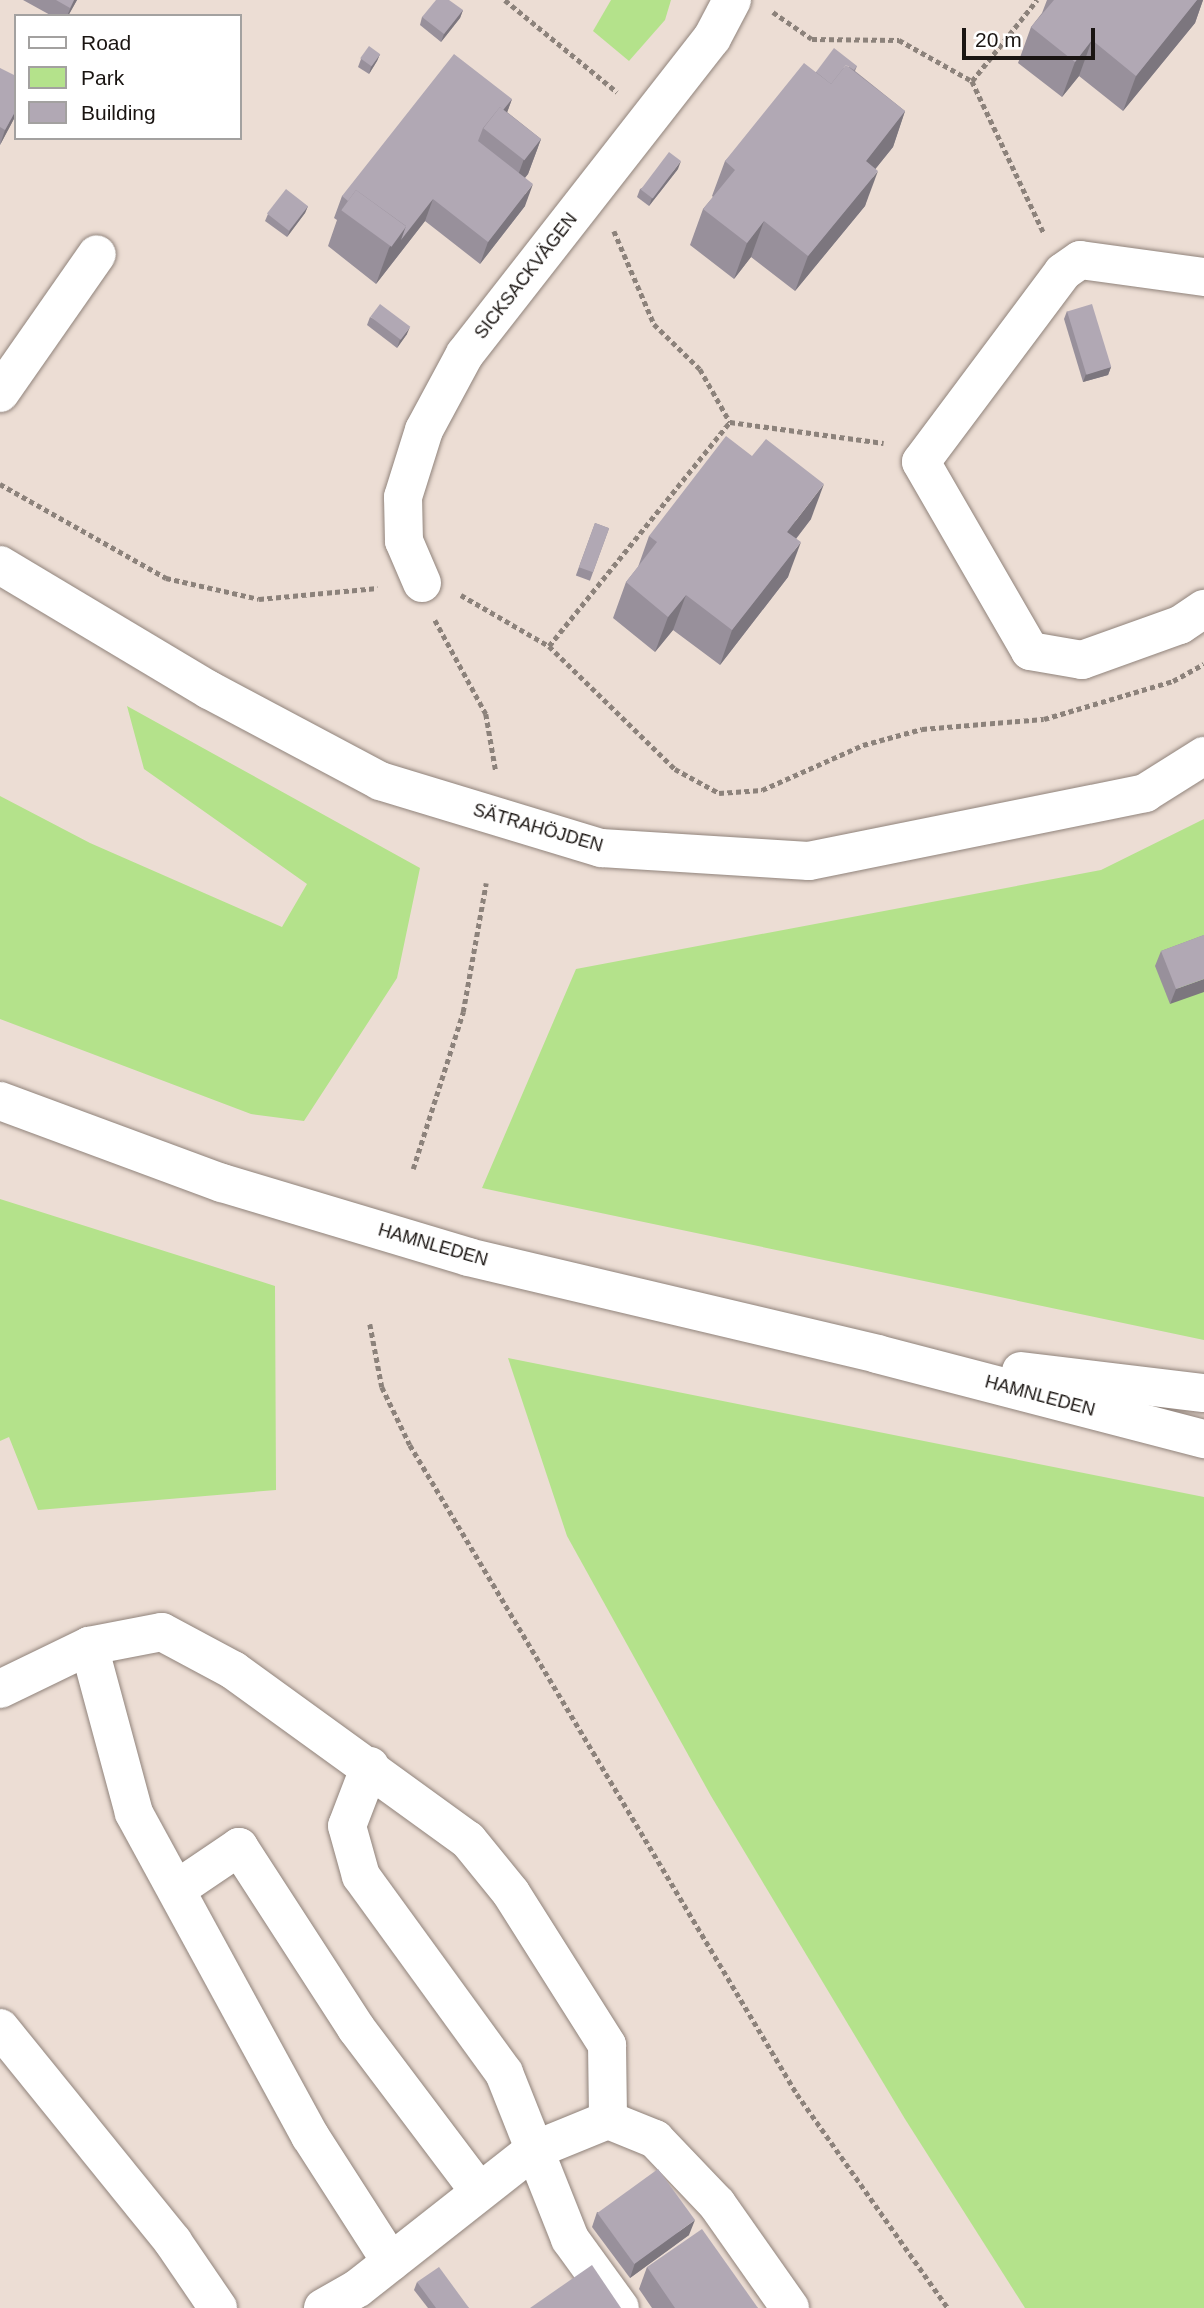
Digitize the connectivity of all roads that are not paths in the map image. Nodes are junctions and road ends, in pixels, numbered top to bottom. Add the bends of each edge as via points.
1 (749, 4) edge
2 (97, 254) dead end
3 (1204, 277) edge
4 (0, 393) edge
5 (0, 565) edge
6 (422, 583) road end
7 (1204, 609) edge
8 (1204, 756) edge
9 (0, 1101) edge
10 (877, 1353) junction
11 (1204, 1393) edge
12 (1204, 1439) edge
13 (89, 1646) junction
14 (0, 1689) edge
15 (370, 1766) junction
16 (177, 1889) junction
17 (0, 2028) edge
18 (608, 2120) junction
19 (532, 2151) junction
20 (479, 2191) junction
21 (391, 2262) junction
22 (365, 2298) edge
23 (218, 2308) edge
24 (323, 2308) edge
25 (620, 2308) edge
26 (790, 2308) edge

1 - 6 street, SICKSACKVÄGEN via 712,38 466,354 424,430 402,497 404,541
2 - 4 street
3 - 7 street via 1080,260 1063,272 921,462 1030,651 1082,660 1180,625
5 - 8 street, SÄTRAHÖJDEN via 209,690 380,781 601,848 809,861 1145,793
9 - 10 street, HAMNLEDEN via 222,1183 468,1257
10 - 11 street, HAMNLEDEN
10 - 12 street, HAMNLEDEN
13 - 14 street
13 - 15 street via 162,1632 233,1670
13 - 16 street via 134,1813
15 - 18 street via 468,1840 511,1893 607,2045
15 - 19 street via 348,1826 361,1876 504,2073
16 - 20 street via 239,1847 356,2028
16 - 21 street via 310,2136
17 - 23 street via 173,2242
18 - 19 street
18 - 26 street via 655,2139 717,2204
19 - 20 street
19 - 25 street via 570,2239
20 - 21 street
21 - 22 street
22 - 24 street

